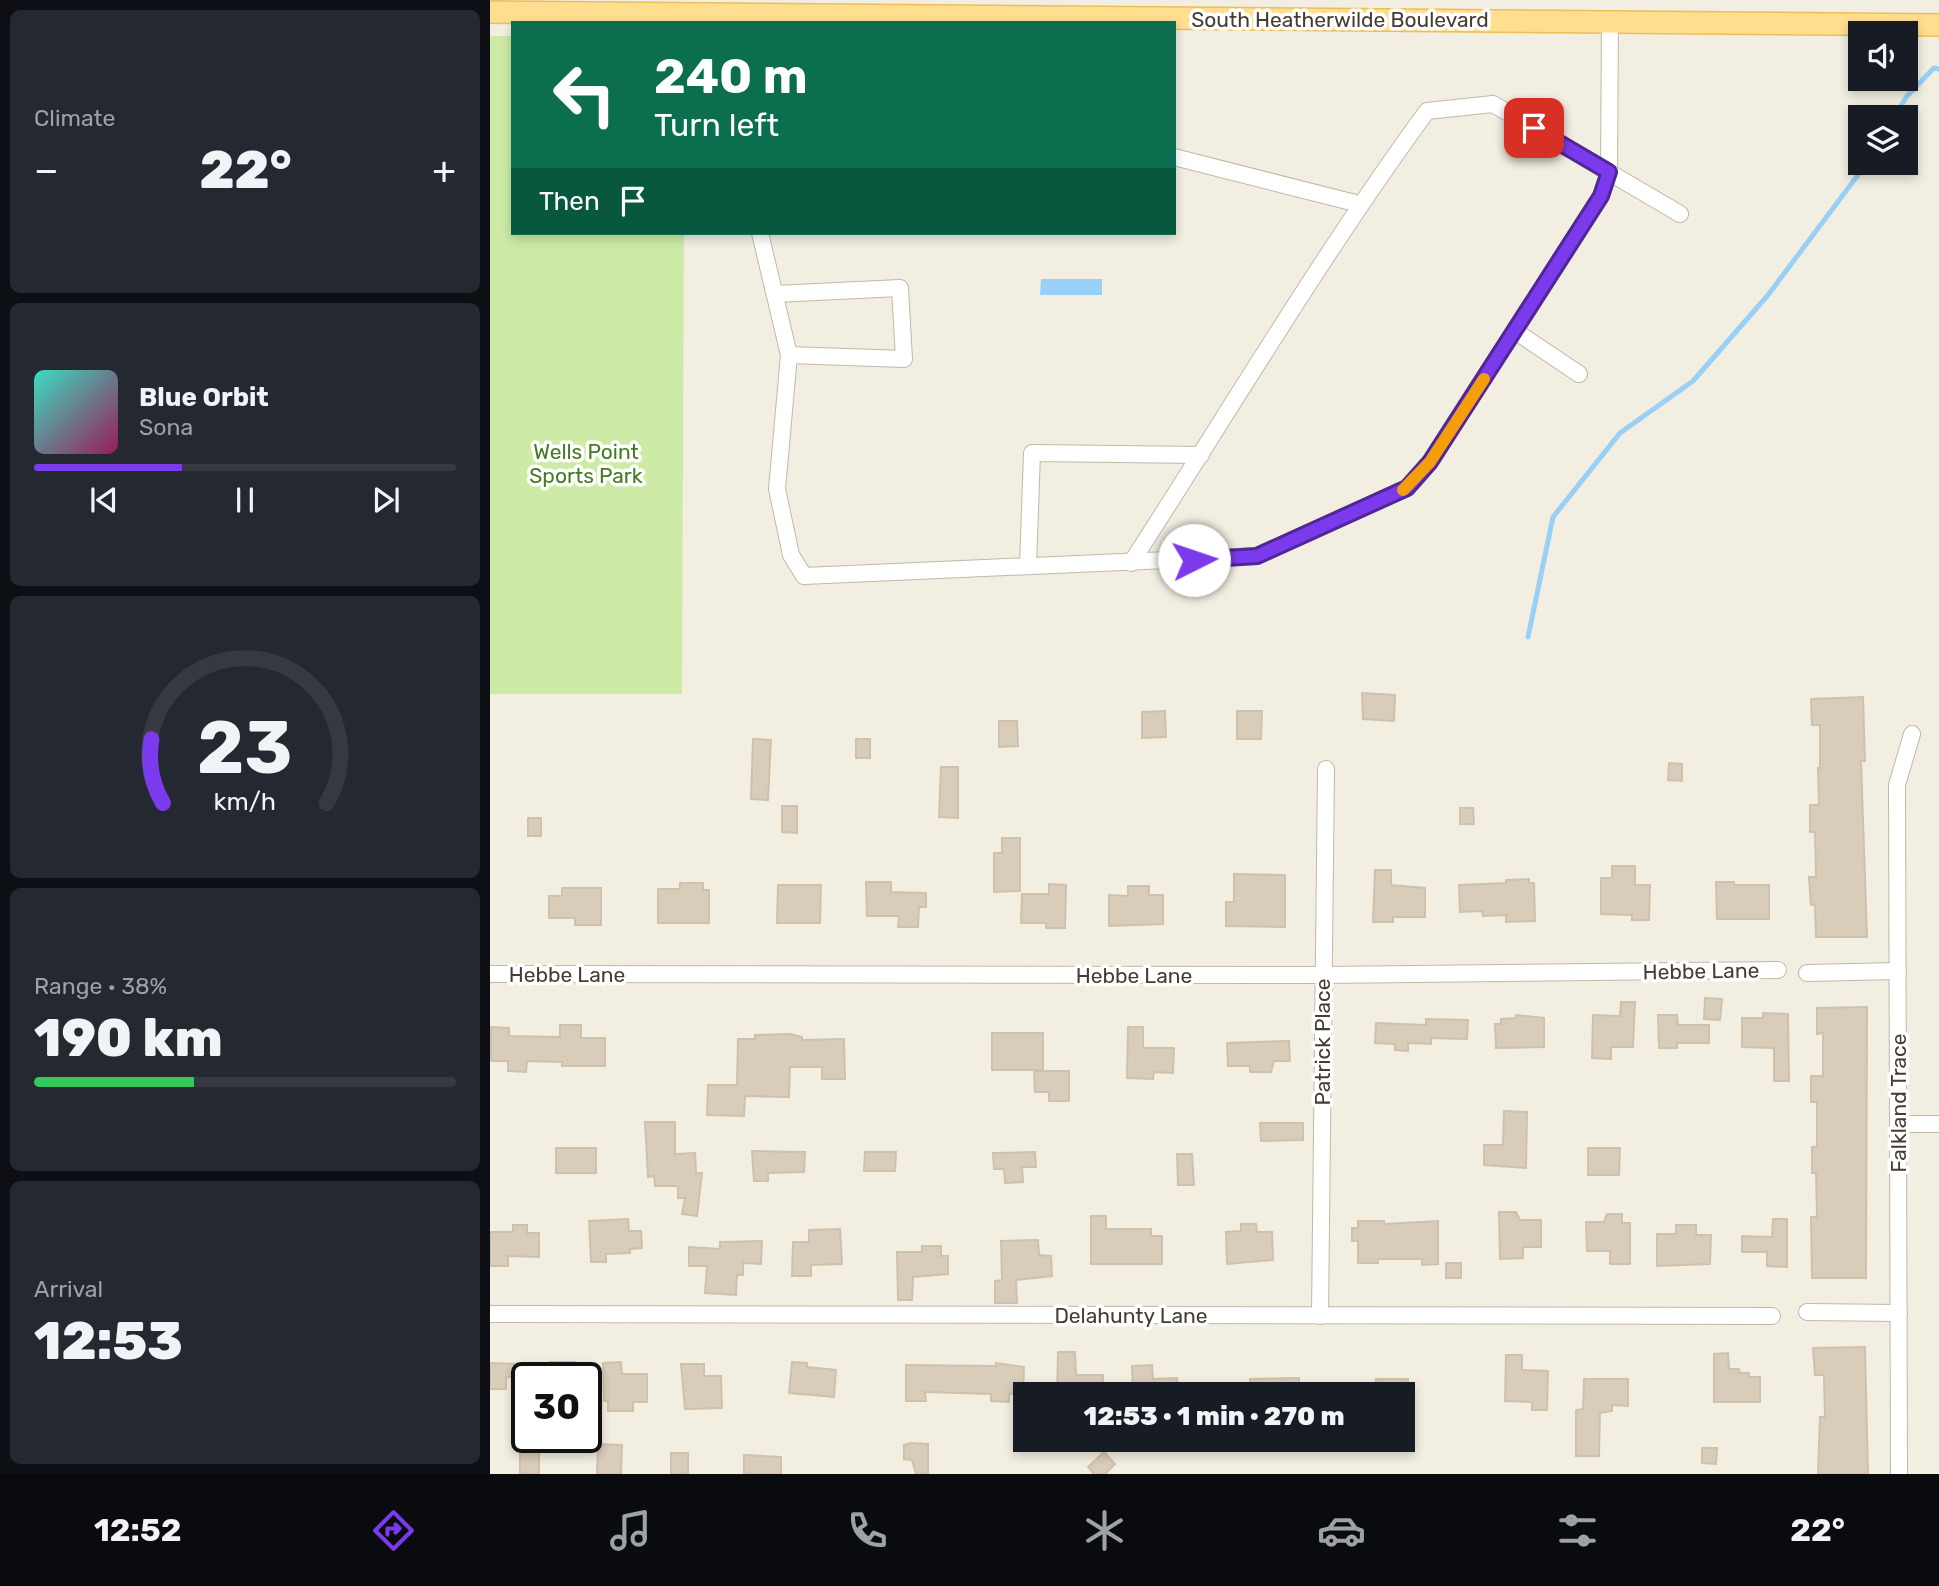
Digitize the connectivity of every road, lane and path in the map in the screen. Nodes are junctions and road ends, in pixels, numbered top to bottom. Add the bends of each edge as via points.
1 (1610, 10) edge
2 (490, 12) edge
3 (739, 13) edge
4 (1046, 14) edge
5 (1939, 24) edge
6 (1176, 158) edge
7 (1609, 172) junction
8 (1359, 204) junction
9 (1680, 214) dead end
10 (760, 235) edge
11 (775, 294) junction
12 (1515, 331) junction
13 (789, 355) junction
14 (1579, 374) dead end
15 (1201, 455) junction
16 (1131, 562) junction
17 (1028, 566) junction
18 (1912, 734) dead end
19 (1326, 769) dead end
20 (1779, 970) dead end
21 (1898, 971) junction
22 (490, 974) edge
23 (1807, 974) dead end
24 (1323, 975) junction
25 (1898, 1124) junction
26 (1939, 1124) edge
27 (1807, 1312) dead end
28 (1899, 1313) junction
29 (490, 1314) edge
30 (1320, 1316) junction
31 (1772, 1317) dead end
32 (1899, 1474) edge

1 - 4 main road, South Heatherwilde Boulevard
1 - 5 main road, South Heatherwilde Boulevard
1 - 7 street
2 - 3 main road, South Heatherwilde Boulevard
3 - 4 main road, South Heatherwilde Boulevard
6 - 8 street
7 - 8 street via 1493,104 1427,111
7 - 9 street
7 - 12 street via 1601,196
8 - 15 street
10 - 11 street
11 - 13 street
11 - 13 street via 900,288 904,359
12 - 14 street
12 - 16 street via 1430,462 1407,488 1257,556
13 - 17 street via 777,489 791,555 804,576
15 - 16 street
15 - 17 street via 1032,453
16 - 17 street
18 - 21 street, Falkland Trace via 1898,785
19 - 24 street, Patrick Place
20 - 24 street, Hebbe Lane
21 - 23 street
21 - 25 street, Falkland Trace
22 - 24 street, Hebbe Lane
24 - 30 street, Patrick Place
25 - 26 street
25 - 28 street, Falkland Trace
27 - 28 street
28 - 32 street, Falkland Trace
29 - 30 street, Delahunty Lane
30 - 31 street, Delahunty Lane

